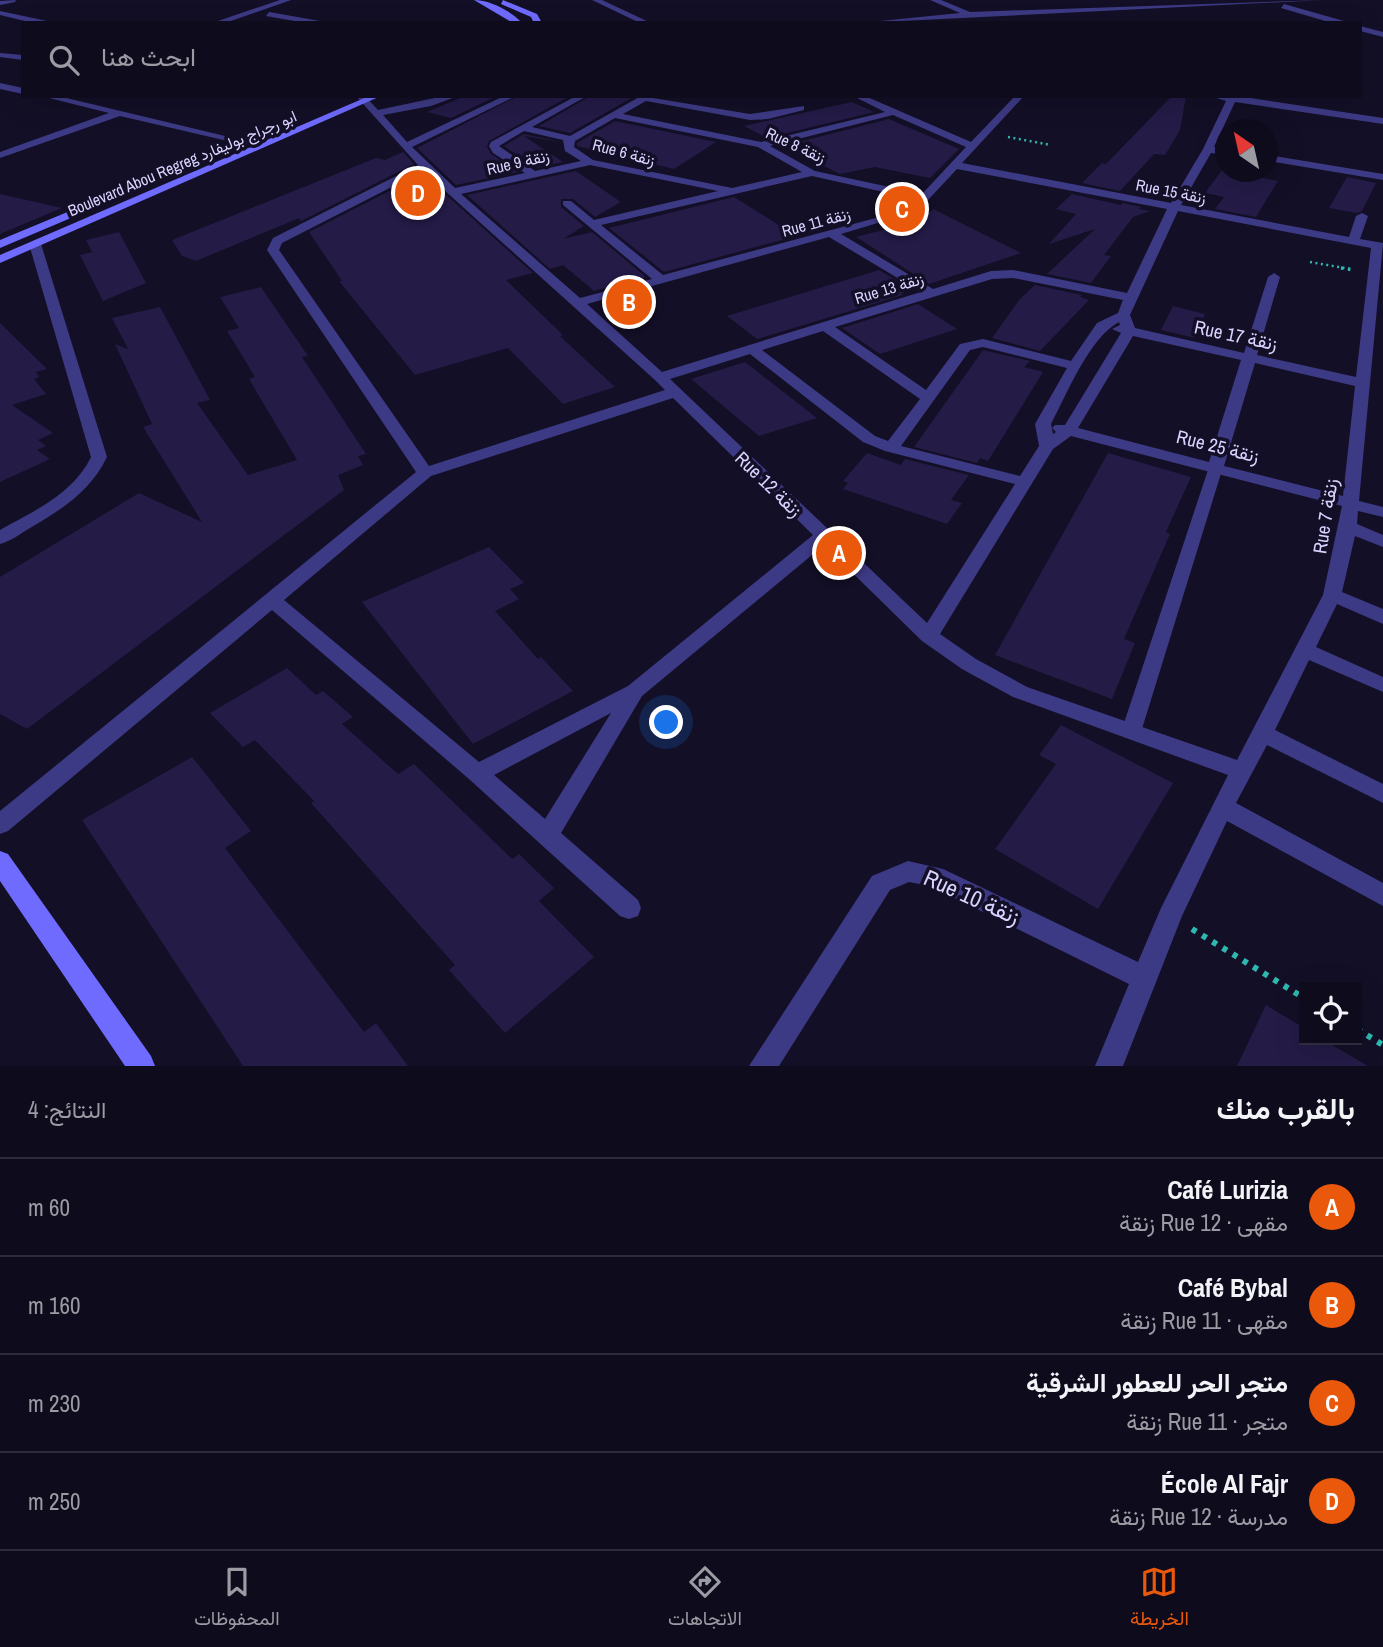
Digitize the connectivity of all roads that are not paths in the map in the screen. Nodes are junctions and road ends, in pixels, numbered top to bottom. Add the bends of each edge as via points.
1 (12, 0) edge
2 (288, 0) edge
3 (481, 0) edge
4 (501, 0) edge
5 (596, 0) edge
6 (934, 0) edge
7 (1320, 0) edge
8 (1271, 2) junction
9 (0, 3) edge
10 (0, 13) edge
11 (269, 14) dead end
12 (972, 14) junction
13 (628, 15) junction
14 (620, 19) dead end
15 (35, 21) edge
16 (222, 21) edge
17 (309, 21) edge
18 (515, 21) edge
19 (537, 21) edge
20 (642, 21) edge
21 (888, 21) edge
22 (995, 21) edge
23 (1334, 21) edge
24 (1383, 24) edge
25 (1362, 28) edge
26 (1362, 29) edge
27 (1383, 35) edge
28 (0, 55) edge
29 (21, 58) edge
30 (0, 86) edge
31 (21, 91) edge
32 (54, 98) edge
33 (359, 98) edge
34 (448, 98) edge
35 (508, 98) edge
36 (579, 98) edge
37 (644, 98) edge
38 (651, 98) edge
39 (862, 98) edge
40 (1018, 98) edge
41 (1232, 98) edge
42 (801, 108) dead end
43 (895, 112) junction
44 (119, 113) junction
45 (374, 114) junction
46 (613, 116) junction
47 (1383, 121) edge
48 (524, 128) junction
49 (571, 139) junction
50 (245, 142) junction
51 (761, 145) junction
52 (972, 145) junction
53 (406, 146) junction
54 (1208, 149) junction
55 (1215, 150) edge
56 (0, 155) edge
57 (1278, 160) edge
58 (590, 162) junction
59 (954, 165) junction
60 (424, 166) junction
61 (812, 173) junction
62 (533, 174) junction
63 (1383, 177) edge
64 (731, 191) junction
65 (454, 192) junction
66 (924, 198) junction
67 (567, 202) dead end
68 (1174, 207) junction
69 (1362, 216) dead end
70 (61, 218) junction
71 (591, 224) junction
72 (77, 226) junction
73 (832, 234) junction
74 (1353, 242) junction
75 (0, 244) edge
76 (35, 244) junction
77 (1380, 246) edge
78 (0, 259) edge
79 (1274, 277) dead end
80 (661, 280) junction
81 (930, 293) junction
82 (1131, 298) junction
83 (577, 303) junction
84 (1123, 315) junction
85 (824, 326) junction
86 (1102, 326) junction
87 (1129, 331) junction
88 (1375, 340) edge
89 (752, 349) junction
90 (1248, 357) junction
91 (1075, 366) junction
92 (660, 377) junction
93 (1362, 383) junction
94 (675, 392) junction
95 (927, 397) junction
96 (1043, 424) junction
97 (1069, 430) junction
98 (1048, 446) junction
99 (891, 448) junction
100 (1216, 467) junction
101 (425, 473) junction
102 (1026, 482) junction
103 (1351, 503) junction
104 (1383, 512) edge
105 (1348, 527) junction
106 (823, 536) junction
107 (0, 538) edge
108 (1383, 541) edge
109 (1332, 595) junction
110 (273, 601) junction
111 (1383, 617) edge
112 (929, 636) junction
113 (1305, 650) junction
114 (1383, 685) edge
115 (635, 691) junction
116 (1131, 732) junction
117 (1263, 733) junction
118 (1242, 771) junction
119 (477, 774) junction
120 (1383, 794) edge
121 (1222, 807) junction
122 (0, 824) edge
123 (547, 835) junction
124 (0, 861) edge
125 (1383, 895) edge
126 (629, 908) dead end
127 (1145, 978) junction
128 (141, 1066) edge
129 (763, 1066) edge
130 (1109, 1066) edge

1 - 9 street
2 - 16 street
3 - 18 main road
4 - 19 main road
5 - 13 street
6 - 12 street
7 - 8 street
8 - 12 street
8 - 23 street
10 - 15 street
11 - 17 street
12 - 21 street
12 - 22 street
13 - 14 street
13 - 20 street
24 - 25 street
26 - 27 street
28 - 29 street
30 - 31 street
32 - 44 street
33 - 45 street, Rue 12 زنقة
33 - 50 main road, Boulevard Abou Regreg ابو رجراج بوليفارد
33 - 72 main road, Boulevard Abou Regreg ابو رجراج بوليفارد
34 - 45 street
35 - 53 street
36 - 48 street
37 - 46 street, Rue 6 زنقة
38 - 42 street via 750,117
39 - 43 street
40 - 52 street, Rue 11 زنقة
41 - 47 street
41 - 54 street
43 - 51 street
43 - 52 street
44 - 50 street
44 - 56 street
45 - 53 street, Rue 12 زنقة
46 - 49 street, Rue 6 زنقة
46 - 51 street, Rue 8 زنقة
48 - 49 street
48 - 62 street via 494,146
49 - 58 street, Rue 6 زنقة via 569,149
50 - 70 main road, Boulevard Abou Regreg ابو رجراج بوليفارد
51 - 61 street, Rue 8 زنقة
52 - 59 street, Rue 11 زنقة
53 - 60 street, Rue 12 زنقة
54 - 55 street
54 - 68 street
57 - 63 street
58 - 62 street, Rue 9 زنقة
58 - 64 street, Rue 6 زنقة
59 - 66 street, Rue 11 زنقة
59 - 68 street, Rue 15 زنقة
60 - 65 street, Rue 12 زنقة
60 - 101 street via 277,242 273,250
61 - 64 street
61 - 66 street, Rue 8 زنقة
62 - 65 street, Rue 9 زنقة
64 - 71 street
65 - 83 street, Rue 12 زنقة
66 - 73 street, Rue 11 زنقة via 899,214
67 - 71 street
68 - 74 street, Rue 15 زنقة
68 - 82 street
69 - 74 street
70 - 72 main road
70 - 75 main road, Boulevard Abou Regreg ابو رجراج بوليفارد
71 - 80 street
72 - 76 main road, Boulevard Abou Regreg ابو رجراج بوليفارد
73 - 80 street, Rue 11 زنقة
73 - 81 street
74 - 77 street, Rue 15 زنقة
76 - 78 main road, Boulevard Abou Regreg ابو رجراج بوليفارد
76 - 107 street via 99,457 94,472 79,488
77 - 88 street, Rue 7 زنقة via 1374,274
79 - 90 street
80 - 83 street, Rue 11 زنقة
81 - 82 street, Rue 13 زنقة via 1001,274
81 - 85 street, Rue 13 زنقة
82 - 84 street
83 - 92 street, Rue 12 زنقة
84 - 86 street
84 - 87 street
85 - 89 street, Rue 13 زنقة
85 - 95 street
86 - 87 street, Rue 17 زنقة
86 - 91 street
87 - 90 street, Rue 17 زنقة
87 - 97 street
88 - 93 street, Rue 7 زنقة
89 - 92 street, Rue 13 زنقة
89 - 99 street via 854,430
90 - 93 street, Rue 17 زنقة
90 - 100 street
91 - 95 street via 973,343
91 - 96 street
92 - 94 street, Rue 12 زنقة
93 - 103 street, Rue 7 زنقة
94 - 101 street
94 - 106 street, Rue 12 زنقة
95 - 99 street
96 - 97 street, Rue 25 زنقة
96 - 98 street
97 - 98 street
97 - 100 street, Rue 25 زنقة
98 - 102 street
99 - 102 street
100 - 103 street, Rue 25 زنقة
100 - 116 lane
101 - 110 street
102 - 112 street
103 - 104 street, Rue 25 زنقة
103 - 105 street, Rue 7 زنقة
105 - 108 street
105 - 109 street, Rue 7 زنقة
106 - 112 street, Rue 12 زنقة
106 - 115 street
109 - 111 street
109 - 113 street, Rue 7 زنقة
110 - 119 street
110 - 122 street
112 - 116 street, Rue 12 زنقة via 1020,692
113 - 114 street
113 - 117 street, Rue 7 زنقة
115 - 119 street
115 - 123 street
116 - 118 street, Rue 12 زنقة
117 - 118 street, Rue 7 زنقة
117 - 120 street
118 - 121 street, Rue 7 زنقة
119 - 123 street
121 - 125 street
121 - 127 street, Rue 7 زنقة
123 - 126 street
124 - 128 main road
127 - 129 street, Rue 10 زنقة via 934,876 908,871 881,883
127 - 130 street, Rue 7 زنقة

